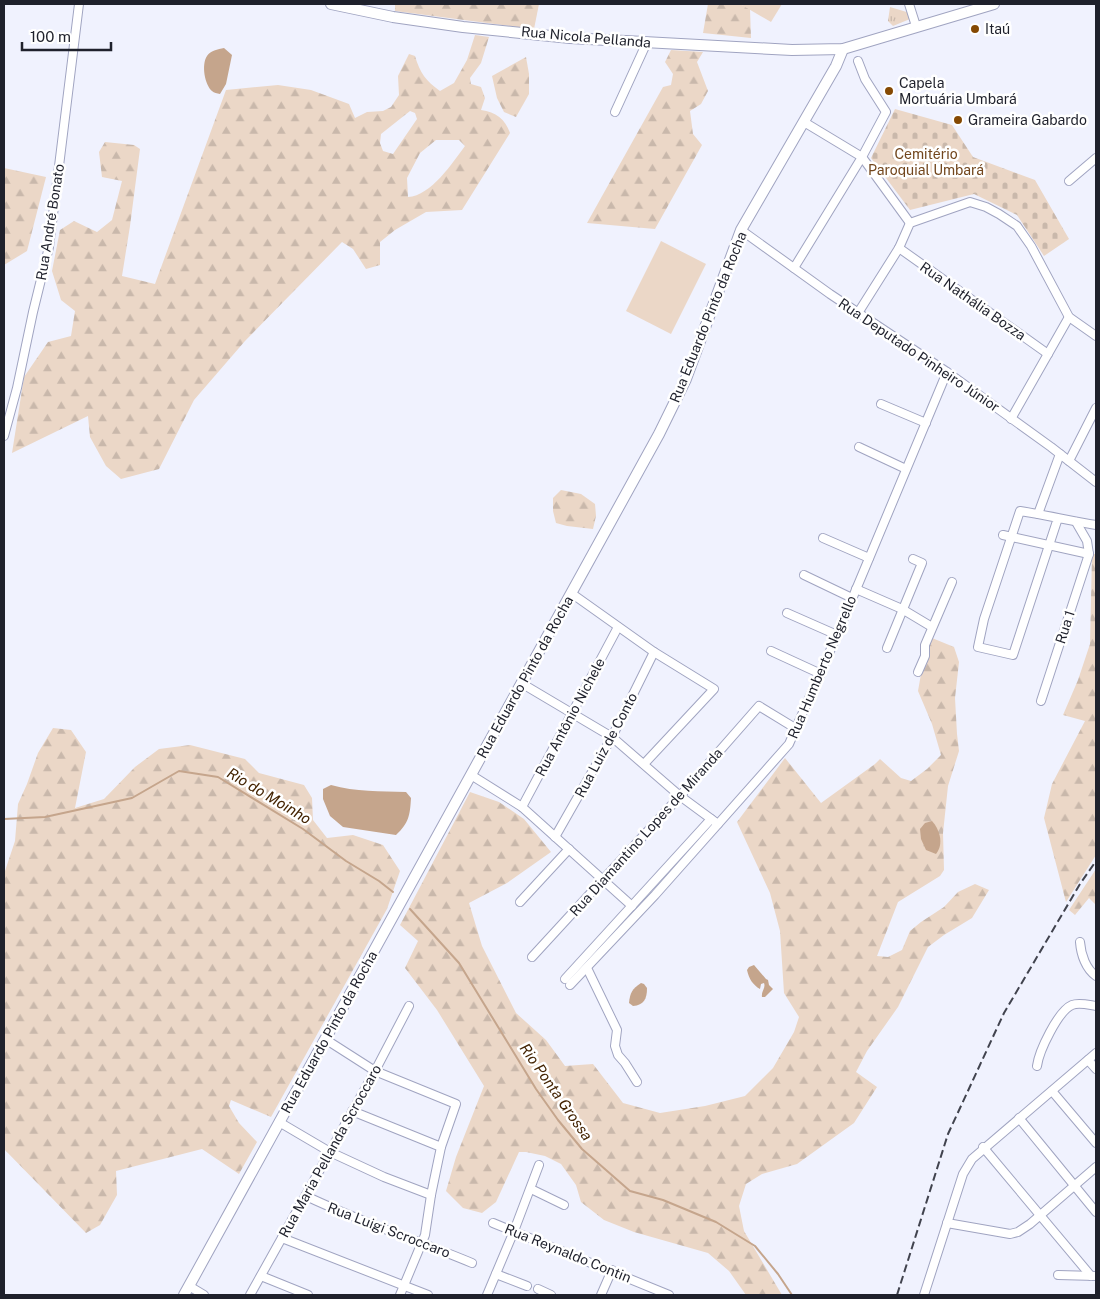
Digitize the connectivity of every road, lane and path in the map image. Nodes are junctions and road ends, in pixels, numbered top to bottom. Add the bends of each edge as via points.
1 (79, 4) edge
2 (331, 4) edge
3 (909, 4) edge
4 (994, 4) edge
5 (916, 26) junction
6 (648, 42) junction
7 (843, 49) junction
8 (858, 61) dead end
9 (615, 112) dead end
10 (804, 122) junction
11 (862, 158) junction
12 (1096, 158) edge
13 (1070, 182) dead end
14 (910, 223) junction
15 (741, 230) junction
16 (899, 248) junction
17 (794, 268) junction
18 (858, 312) junction
19 (1069, 317) junction
20 (1096, 336) edge
21 (1048, 354) junction
22 (947, 372) junction
23 (881, 404) dead end
24 (1096, 408) edge
25 (1011, 419) junction
26 (1089, 422) junction
27 (926, 423) junction
28 (1096, 427) edge
29 (4, 436) edge
30 (859, 447) dead end
31 (1060, 454) junction
32 (1069, 461) junction
33 (906, 469) junction
34 (1096, 482) edge
35 (1038, 514) junction
36 (1058, 518) junction
37 (1076, 522) junction
38 (1096, 525) edge
39 (1003, 535) dead end
40 (1012, 537) junction
41 (823, 538) dead end
42 (1049, 544) junction
43 (1089, 554) junction
44 (869, 558) junction
45 (913, 559) dead end
46 (804, 575) dead end
47 (952, 582) dead end
48 (856, 588) junction
49 (571, 593) junction
50 (852, 598) junction
51 (902, 609) junction
52 (787, 613) dead end
53 (618, 626) junction
54 (932, 627) junction
55 (837, 635) junction
56 (887, 648) dead end
57 (771, 651) dead end
58 (654, 652) junction
59 (918, 672) dead end
60 (821, 674) junction
61 (521, 683) junction
62 (1041, 701) dead end
63 (571, 713) junction
64 (795, 728) junction
65 (612, 736) junction
66 (644, 764) junction
67 (471, 775) junction
68 (680, 796) junction
69 (522, 807) junction
70 (711, 819) junction
71 (718, 824) junction
72 (556, 837) junction
73 (569, 849) junction
74 (603, 879) junction
75 (520, 902) dead end
76 (632, 906) junction
77 (1080, 942) dead end
78 (532, 957) dead end
79 (587, 968) junction
80 (1096, 976) edge
81 (409, 1006) dead end
82 (1096, 1006) edge
83 (325, 1039) junction
84 (1096, 1053) edge
85 (1088, 1060) junction
86 (1037, 1066) dead end
87 (1096, 1069) edge
88 (375, 1071) junction
89 (637, 1082) dead end
90 (1052, 1090) junction
91 (352, 1111) junction
92 (1019, 1118) junction
93 (279, 1122) junction
94 (1096, 1143) edge
95 (441, 1146) junction
96 (984, 1148) junction
97 (330, 1152) junction
98 (539, 1165) dead end
99 (1096, 1167) edge
100 (1075, 1186) junction
101 (531, 1189) junction
102 (431, 1195) junction
103 (306, 1196) junction
104 (564, 1205) dead end
105 (1096, 1212) edge
106 (1040, 1216) junction
107 (493, 1222) dead end
108 (948, 1223) junction
109 (514, 1231) junction
110 (282, 1238) junction
111 (422, 1242) junction
112 (472, 1263) dead end
113 (612, 1270) junction
114 (496, 1274) junction
115 (1058, 1275) dead end
116 (261, 1276) junction
117 (1093, 1276) edge
118 (189, 1286) junction
119 (404, 1286) junction
120 (527, 1286) dead end
121 (538, 1290) dead end
122 (184, 1295) edge
123 (204, 1295) edge
124 (250, 1295) edge
125 (308, 1295) edge
126 (400, 1295) edge
127 (428, 1295) edge
128 (487, 1295) edge
129 (551, 1295) edge
130 (601, 1295) edge
131 (669, 1295) edge
132 (924, 1295) edge

1 - 29 street, Rua André Bonato via 49,247
2 - 6 main road, Rua Nicola Pellanda via 464,27
3 - 5 street
4 - 5 main road
5 - 7 main road, Rua Nicola Pellanda
6 - 7 main road, Rua Nicola Pellanda via 792,50
6 - 9 street
7 - 10 main road, Rua Eduardo Pinto da Rocha
8 - 11 street via 886,112
10 - 11 street
10 - 15 main road, Rua Eduardo Pinto da Rocha
11 - 14 street
11 - 17 street
12 - 13 street
14 - 16 street
14 - 19 street via 970,202 999,214 1017,226 1031,246
15 - 17 street, Rua Deputado Pinheiro Júnior
15 - 49 main road, Rua Eduardo Pinto da Rocha via 686,379
16 - 18 street
16 - 21 street, Rua Nathália Bozza
17 - 18 street, Rua Deputado Pinheiro Júnior
18 - 22 street, Rua Deputado Pinheiro Júnior
19 - 20 street
19 - 21 street
21 - 25 street
22 - 25 street, Rua Deputado Pinheiro Júnior
22 - 27 street, Rua Humberto Negrello
23 - 27 street
24 - 26 street
25 - 31 street, Rua Deputado Pinheiro Júnior
26 - 28 street
26 - 32 street
27 - 33 street, Rua Humberto Negrello
30 - 33 street
31 - 32 street, Rua Deputado Pinheiro Júnior
31 - 35 street
32 - 34 street, Rua Deputado Pinheiro Júnior
33 - 44 street, Rua Humberto Negrello
35 - 36 street
35 - 40 street via 1020,511
36 - 37 street
36 - 42 street
37 - 38 street
37 - 43 street via 1087,541
39 - 40 street
40 - 42 street
40 - 42 street via 984,619 978,647 1013,655
41 - 44 street
42 - 43 street
43 - 62 street, Rua 1
44 - 48 street, Rua Humberto Negrello
45 - 51 street via 922,563
46 - 50 street
47 - 54 street
48 - 50 street, Rua Humberto Negrello
48 - 51 street
49 - 53 street
49 - 61 main road, Rua Eduardo Pinto da Rocha
50 - 55 street, Rua Humberto Negrello
51 - 54 street
51 - 56 street
52 - 55 street
53 - 58 street
53 - 63 street, Rua Antônio Nichele
54 - 59 street
55 - 60 street, Rua Humberto Negrello
57 - 60 street
58 - 65 street, Rua Luiz de Conto
58 - 66 street via 714,689
60 - 64 street, Rua Humberto Negrello
61 - 63 street
61 - 67 main road, Rua Eduardo Pinto da Rocha
63 - 65 street
63 - 69 street, Rua Antônio Nichele
64 - 68 street, Rua Diamantino Lopes de Miranda via 759,706
64 - 71 street, Rua Humberto Negrello via 789,744
65 - 66 street
65 - 72 street, Rua Luiz de Conto
66 - 68 street
67 - 69 street
67 - 83 main road, Rua Eduardo Pinto da Rocha
68 - 70 street
68 - 74 street, Rua Diamantino Lopes de Miranda
69 - 72 street
70 - 71 street
70 - 76 street, Rua Humberto Negrello
71 - 79 street, Rua Humberto Negrello
72 - 73 street
73 - 74 street
73 - 75 street
74 - 76 street
74 - 78 street, Rua Diamantino Lopes de Miranda
76 - 79 street, Rua Humberto Negrello via 568,982
77 - 80 street via 1080,952
79 - 89 street via 617,1030 615,1046 618,1055
81 - 88 street, Rua Maria Pellanda Scroccaro
82 - 86 street via 1079,1004 1067,1009 1048,1034
83 - 88 street
83 - 93 main road, Rua Eduardo Pinto da Rocha
84 - 85 street
85 - 87 street
85 - 90 street
88 - 91 street, Rua Maria Pellanda Scroccaro
88 - 95 street via 456,1104
90 - 92 street
90 - 94 street
91 - 95 street
91 - 97 street, Rua Maria Pellanda Scroccaro
92 - 96 street
92 - 100 street
93 - 97 street
93 - 118 main road, Rua Eduardo Pinto da Rocha
95 - 102 street
96 - 106 street
96 - 108 street via 963,1174
97 - 102 street
97 - 103 street, Rua Maria Pellanda Scroccaro
98 - 101 street
99 - 100 street
100 - 105 street
100 - 106 street
101 - 104 street
101 - 109 street
102 - 111 street
103 - 110 street, Rua Maria Pellanda Scroccaro
103 - 111 street, Rua Luigi Scroccaro
106 - 108 street via 1015,1234
106 - 117 street
107 - 109 street, Rua Reynaldo Contin
108 - 132 street
109 - 113 street, Rua Reynaldo Contin
109 - 114 street
110 - 116 street, Rua Maria Pellanda Scroccaro
110 - 119 street
111 - 112 street, Rua Luigi Scroccaro
111 - 119 street
113 - 130 street
113 - 131 street, Rua Reynaldo Contin
114 - 120 street
114 - 128 street
115 - 117 street
116 - 124 street, Rua Maria Pellanda Scroccaro
116 - 125 street
118 - 122 main road, Rua Eduardo Pinto da Rocha
118 - 123 street
119 - 126 street
119 - 127 street
121 - 129 street

